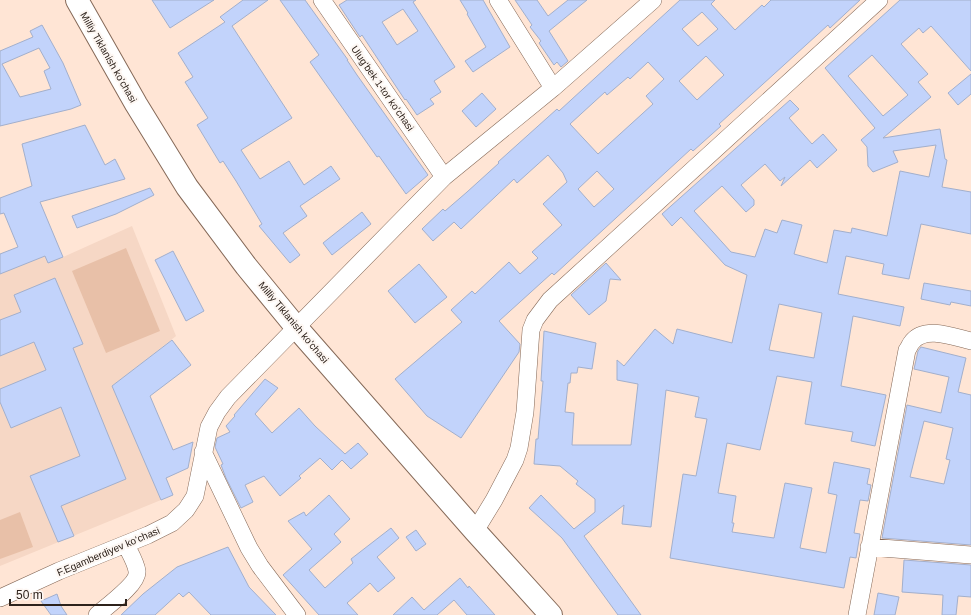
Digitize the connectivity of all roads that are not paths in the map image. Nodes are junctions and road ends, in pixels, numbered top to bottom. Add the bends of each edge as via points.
1 (77, 0) edge
2 (322, 0) edge
3 (498, 0) edge
4 (653, 0) edge
5 (879, 0) edge
6 (553, 88) junction
7 (444, 177) junction
8 (296, 327) junction
9 (971, 341) edge
10 (203, 452) junction
11 (475, 532) junction
12 (126, 545) junction
13 (869, 547) junction
14 (971, 555) edge
15 (0, 598) edge
16 (97, 615) edge
17 (297, 615) edge
18 (551, 615) edge
19 (857, 615) edge

1 - 8 main road, Milliy Tiklanish ko'chasi via 187,187
2 - 7 street, Ulug‘bek 1-tor koʻchasi
3 - 6 street
4 - 6 street, F.Egamberdiyev kо‘chasi
5 - 11 street via 550,300 534,320 519,448 515,460
6 - 7 street, F.Egamberdiyev kо‘chasi
7 - 8 street, F.Egamberdiyev kо‘chasi
8 - 10 street, F.Egamberdiyev kо‘chasi via 228,397 209,427
8 - 11 main road, Milliy Tiklanish ko'chasi
9 - 13 street via 933,333 918,336 907,350
10 - 12 street, F.Egamberdiyev kо‘chasi via 195,496 186,510 172,522
10 - 17 street via 256,560
11 - 18 main road, Milliy Tiklanish ko'chasi
12 - 15 street, F.Egamberdiyev kо‘chasi via 59,571
12 - 16 street via 137,576
13 - 14 street
13 - 19 street

